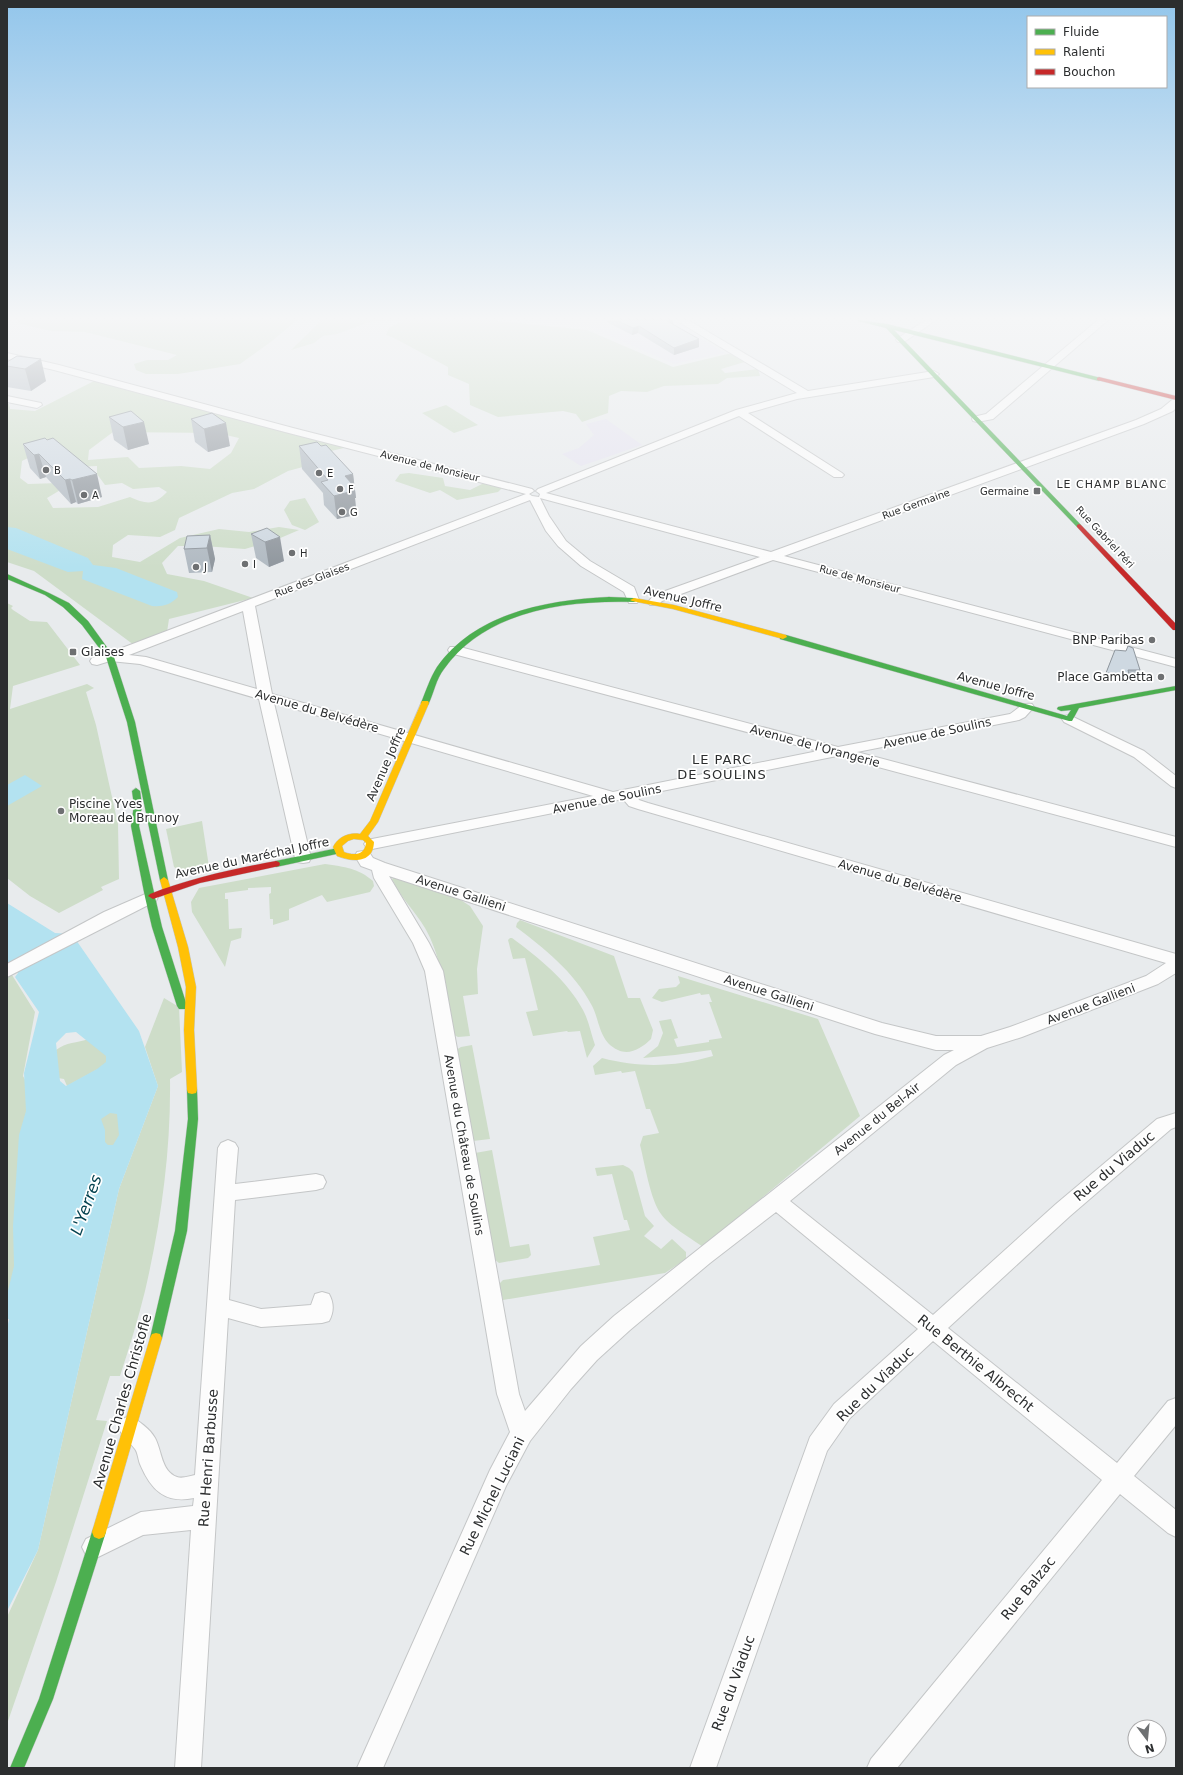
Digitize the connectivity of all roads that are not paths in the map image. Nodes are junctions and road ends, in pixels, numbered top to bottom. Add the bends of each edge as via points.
1 (30, 403) edge
2 (189, 403) edge
3 (774, 403) edge
4 (961, 403) edge
5 (1005, 403) edge
6 (1175, 403) edge
7 (37, 404) dead end
8 (740, 412) junction
9 (977, 420) junction
10 (1021, 465) junction
11 (838, 475) dead end
12 (535, 495) junction
13 (772, 556) junction
14 (7, 576) edge
15 (21, 583) junction
16 (633, 600) junction
17 (654, 602) junction
18 (44, 603) dead end
19 (248, 605) junction
20 (1176, 628) edge
21 (455, 650) junction
22 (110, 657) junction
23 (97, 663) dead end
24 (1176, 663) edge
25 (1176, 688) edge
26 (266, 696) junction
27 (1027, 707) junction
28 (1043, 710) junction
29 (1073, 713) junction
30 (411, 737) junction
31 (841, 753) junction
32 (134, 782) dead end
33 (1176, 783) edge
34 (621, 796) junction
35 (1176, 842) edge
36 (338, 851) junction
37 (369, 851) junction
38 (303, 858) junction
39 (166, 890) junction
40 (150, 897) junction
41 (1176, 960) edge
42 (1176, 965) edge
43 (9, 970) edge
44 (189, 1030) junction
45 (981, 1043) junction
46 (1176, 1120) edge
47 (228, 1148) dead end
48 (316, 1182) dead end
49 (224, 1193) junction
50 (776, 1201) junction
51 (702, 1257) joint
52 (322, 1301) dead end
53 (217, 1306) junction
54 (933, 1329) junction
55 (1176, 1408) edge
56 (129, 1427) junction
57 (522, 1433) junction
58 (1118, 1478) junction
59 (206, 1484) junction
60 (204, 1517) junction
61 (1176, 1525) edge
62 (94, 1548) junction
63 (17, 1768) edge
64 (188, 1768) edge
65 (370, 1768) edge
66 (703, 1768) edge
67 (880, 1768) edge

1 - 7 street
2 - 12 street, Avenue de Monsieur
3 - 8 street, Rue des Glaises
4 - 9 street, Rue Gabriel Péri
5 - 9 street via 989,417
6 - 10 street, Rue Germaine via 1150,418
8 - 11 street
8 - 12 street, Rue des Glaises
9 - 10 street, Rue Gabriel Péri
10 - 13 street, Rue Germaine
10 - 20 street, Rue Gabriel Péri
12 - 13 street, Rue de Monsieur
12 - 16 street via 543,519 564,546 590,567 630,590
12 - 19 street, Rue des Glaises
13 - 17 street, Rue Germaine via 658,598
13 - 24 street, Rue de Monsieur
14 - 15 street
15 - 18 street
15 - 22 street, Avenue Charles Christofle via 66,605 85,623
16 - 17 street, Avenue Joffre
16 - 21 street, Avenue Joffre via 580,601 536,608 495,623
17 - 27 street, Avenue Joffre
19 - 22 street, Rue des Glaises
19 - 26 street
21 - 30 street, Avenue Joffre via 440,668
21 - 31 street, Avenue de l'Orangerie
22 - 23 street, Rue des Glaises
22 - 26 street, Avenue du Belvédère via 140,660
22 - 39 street, Avenue Charles Christofle via 131,722
25 - 29 street, Avenue Joffre
26 - 30 street, Avenue du Belvédère
26 - 38 street
27 - 28 street, Avenue Joffre
27 - 31 street, Avenue de Soulins via 1014,717
28 - 29 street, Avenue Joffre
28 - 29 street, Avenue Joffre
29 - 33 street via 1139,754
30 - 34 street, Avenue du Belvédère
30 - 37 street, Avenue Joffre via 374,822
31 - 34 street, Avenue de Soulins
31 - 35 street, Avenue de l'Orangerie
32 - 40 street, Avenue Charles Christofle via 138,805 135,826
34 - 37 street, Avenue de Soulins
34 - 41 street, Avenue du Belvédère via 643,806
36 - 37 street via 348,858
36 - 37 street via 338,844 346,838 357,836
36 - 38 street, Avenue du Maréchal Joffre
37 - 45 street, Avenue Gallieni via 881,1029 936,1043
37 - 57 street, Avenue du Château de Soulins via 434,971 508,1394
38 - 39 street, Avenue du Maréchal Joffre via 179,884
39 - 40 street, Avenue du Maréchal Joffre
39 - 44 street, Avenue Charles Christofle via 183,947 191,987
40 - 43 street
40 - 44 street, Avenue Charles Christofle
42 - 45 street, Avenue Gallieni via 1152,980 1110,998
44 - 56 street, Avenue Charles Christofle via 193,1119 181,1232 159,1328
45 - 50 street, Avenue du Bel-Air via 950,1060
46 - 54 street, Rue du Viaduc via 1164,1124 1062,1210
47 - 49 street, Rue Henri Barbusse
48 - 49 street
49 - 53 street, Rue Henri Barbusse
50 - 51 street, Avenue du Bel-Air
50 - 54 street, Rue Berthie Albrecht
51 - 57 street, Rue Michel Luciani via 589,1353
52 - 53 street via 322,1314 261,1318
53 - 59 street, Rue Henri Barbusse
54 - 58 street, Rue Berthie Albrecht
54 - 66 street, Rue du Viaduc via 842,1411 818,1445
55 - 58 street, Rue Balzac
56 - 59 street via 146,1444 150,1461 157,1474 170,1487 181,1489
56 - 62 street, Avenue Charles Christofle
57 - 65 street, Rue Michel Luciani via 498,1478
58 - 61 street, Rue Berthie Albrecht
58 - 67 street, Rue Balzac
59 - 60 street, Rue Henri Barbusse
60 - 62 street via 141,1524
60 - 64 street, Rue Henri Barbusse
62 - 63 street, Avenue Charles Christofle via 46,1699

